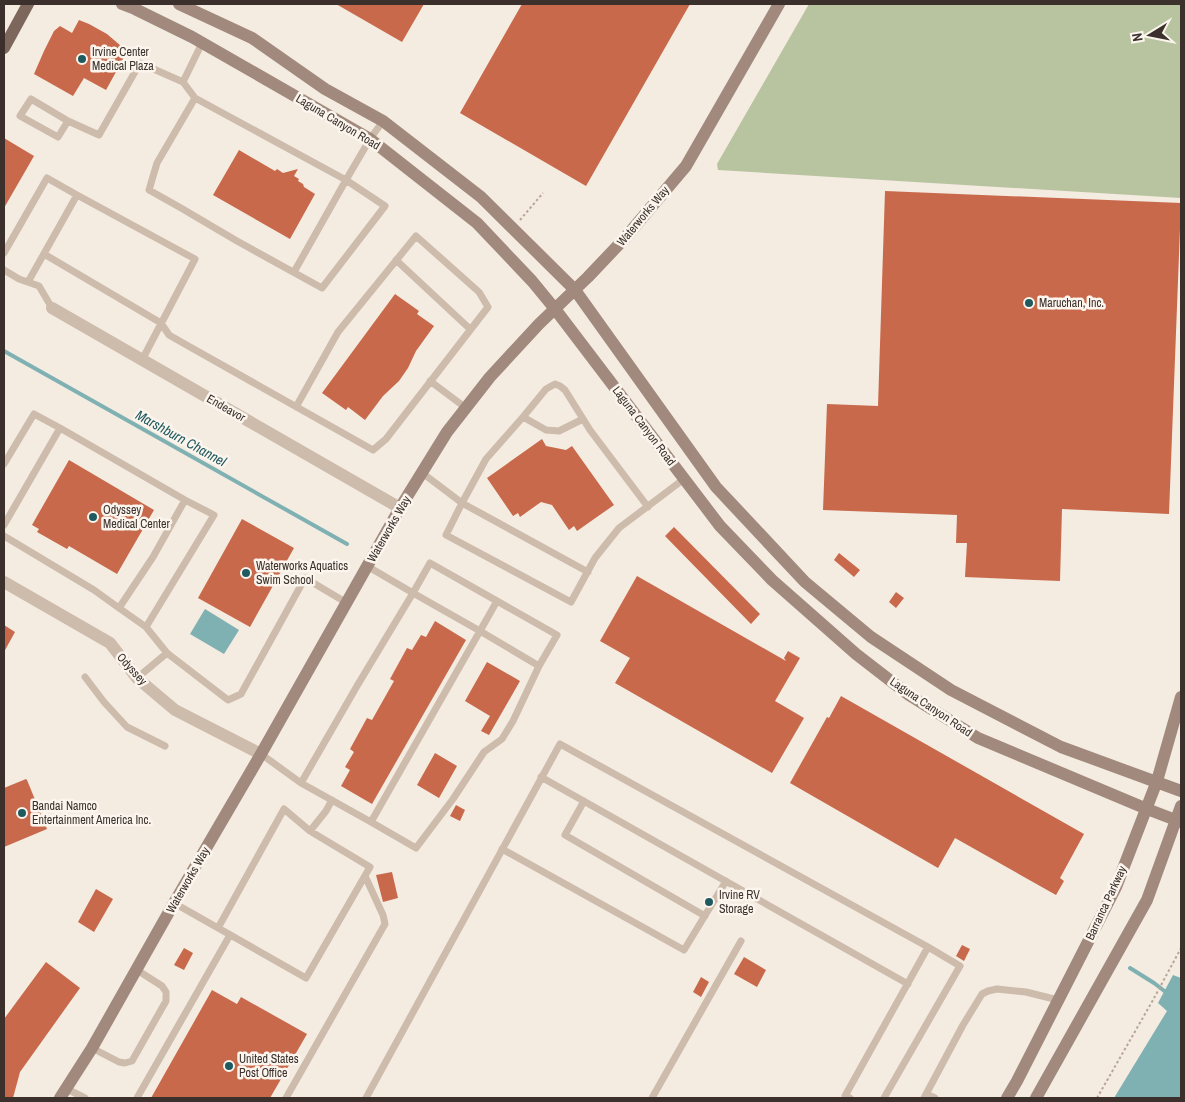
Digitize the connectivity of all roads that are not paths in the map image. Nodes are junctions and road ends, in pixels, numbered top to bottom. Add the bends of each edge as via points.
1 (28, 4) edge
2 (122, 4) edge
3 (179, 4) edge
4 (780, 4) edge
5 (202, 43) junction
6 (4, 48) edge
7 (183, 82) junction
8 (195, 98) junction
9 (68, 121) junction
10 (382, 121) junction
11 (370, 139) junction
12 (346, 180) junction
13 (77, 195) junction
14 (4, 253) edge
15 (44, 254) junction
16 (396, 260) junction
17 (4, 270) edge
18 (294, 272) junction
19 (28, 282) junction
20 (575, 290) junction
21 (52, 308) joint
22 (555, 309) junction
23 (161, 323) junction
24 (470, 329) junction
25 (142, 360) junction
26 (430, 381) junction
27 (296, 407) junction
28 (466, 408) junction
29 (523, 417) junction
30 (583, 419) junction
31 (60, 428) junction
32 (4, 464) edge
33 (421, 472) junction
34 (684, 479) junction
35 (185, 500) junction
36 (462, 503) junction
37 (648, 507) junction
38 (400, 508) junction
39 (4, 525) edge
40 (4, 536) edge
41 (367, 566) junction
42 (588, 572) junction
43 (4, 582) edge
44 (413, 593) junction
45 (497, 601) junction
46 (346, 603) junction
47 (119, 608) junction
48 (146, 627) junction
49 (480, 631) junction
50 (166, 653) junction
51 (539, 666) junction
52 (85, 676) dead end
53 (137, 678) junction
54 (1181, 697) edge
55 (165, 746) dead end
56 (261, 754) junction
57 (541, 777) junction
58 (1157, 781) junction
59 (301, 783) junction
60 (1181, 790) edge
61 (332, 800) junction
62 (584, 801) junction
63 (1181, 806) edge
64 (1147, 809) junction
65 (1178, 821) edge
66 (371, 822) junction
67 (310, 831) junction
68 (502, 848) junction
69 (365, 876) junction
70 (726, 881) junction
71 (174, 903) junction
72 (705, 916) junction
73 (218, 928) junction
74 (230, 935) junction
75 (741, 941) dead end
76 (928, 947) junction
77 (137, 970) junction
78 (908, 984) junction
79 (1058, 1000) junction
80 (92, 1048) junction
81 (62, 1093) edge
82 (925, 1096) edge
83 (85, 1098) edge
84 (137, 1098) edge
85 (286, 1098) edge
86 (366, 1098) edge
87 (652, 1098) edge
88 (850, 1098) edge
89 (884, 1098) edge
90 (934, 1098) edge
91 (1007, 1098) edge
92 (1036, 1098) edge

1 - 6 main road
2 - 5 main road, Laguna Canyon Road
3 - 10 main road, Laguna Canyon Road via 252,38 325,89
4 - 20 main road, Waterworks Way via 686,166 625,238
5 - 7 lane
5 - 11 main road, Laguna Canyon Road
7 - 8 lane
7 - 9 lane via 140,63 99,135
8 - 12 lane
8 - 18 lane via 157,163 149,190
9 - 9 lane via 31,99 20,116 58,137
10 - 11 lane
10 - 20 main road, Laguna Canyon Road via 481,198
11 - 12 lane
11 - 22 main road, Laguna Canyon Road via 477,222
12 - 18 lane
12 - 18 lane via 385,206 322,288
13 - 14 lane via 47,178
13 - 15 lane
13 - 23 lane via 195,259
15 - 19 lane
15 - 23 lane
16 - 24 lane
16 - 24 lane via 416,236 479,292 488,307
16 - 27 lane via 338,332
17 - 19 lane
19 - 21 lane via 39,286
20 - 22 main road, Waterworks Way
20 - 58 main road, Laguna Canyon Road via 716,487 812,588 871,637 952,690 1060,747
21 - 25 street, Endeavor
22 - 28 main road, Waterworks Way via 490,377
22 - 34 main road, Laguna Canyon Road
23 - 25 lane
23 - 27 lane via 169,335
24 - 26 lane
25 - 38 street, Endeavor
26 - 27 lane via 386,439 372,450
26 - 28 lane
28 - 33 main road, Waterworks Way
29 - 30 lane via 546,430 559,431
29 - 30 lane via 554,384 566,390
29 - 36 lane via 486,459
30 - 37 lane
31 - 32 lane via 34,414
31 - 35 lane
31 - 39 lane
33 - 36 lane
33 - 38 main road, Waterworks Way
34 - 37 lane
34 - 64 main road, Laguna Canyon Road via 720,526 772,580 856,654 909,694 978,738
35 - 47 lane
35 - 48 lane via 214,515
36 - 42 lane
36 - 42 lane via 446,535 571,602
37 - 42 lane via 619,528
38 - 41 main road, Waterworks Way
40 - 47 lane
41 - 44 lane
41 - 46 main road, Waterworks Way
43 - 53 street, Odyssey via 110,643
44 - 45 lane via 430,562
44 - 49 lane
44 - 59 lane
45 - 49 lane
45 - 51 lane via 557,635
46 - 50 lane via 305,578 241,694 228,700
46 - 56 main road, Waterworks Way
47 - 48 lane
48 - 50 lane
49 - 51 lane
49 - 66 lane
50 - 53 lane
51 - 66 lane via 502,739 484,752 416,848
52 - 55 lane via 127,728
53 - 56 street, Odyssey via 175,710
54 - 58 main road, Barranca Parkway
56 - 59 lane
56 - 71 main road, Waterworks Way
57 - 62 lane
57 - 68 lane
57 - 76 lane via 560,744
58 - 60 main road, Laguna Canyon Road
58 - 64 main road, Barranca Parkway
59 - 61 lane
61 - 66 lane
61 - 67 lane
62 - 70 lane
62 - 72 lane via 565,835
63 - 65 main road
64 - 65 main road, Laguna Canyon Road
64 - 79 main road, Barranca Parkway via 1116,887
65 - 92 main road via 1147,900
67 - 69 lane via 370,867
67 - 73 lane via 284,809
68 - 72 lane via 684,950
68 - 86 lane
69 - 74 lane via 306,978
69 - 85 lane via 385,924
70 - 72 lane
70 - 78 lane
71 - 73 lane
71 - 77 main road, Waterworks Way
73 - 74 lane
74 - 84 lane
75 - 87 lane
76 - 78 lane
76 - 89 lane via 960,966
77 - 80 main road, Waterworks Way
77 - 80 lane via 162,986 166,1001 132,1060 119,1062
78 - 88 lane via 845,1096
79 - 82 lane via 997,989 982,994
79 - 91 main road, Barranca Parkway
80 - 81 main road, Waterworks Way
81 - 83 lane
82 - 90 lane

